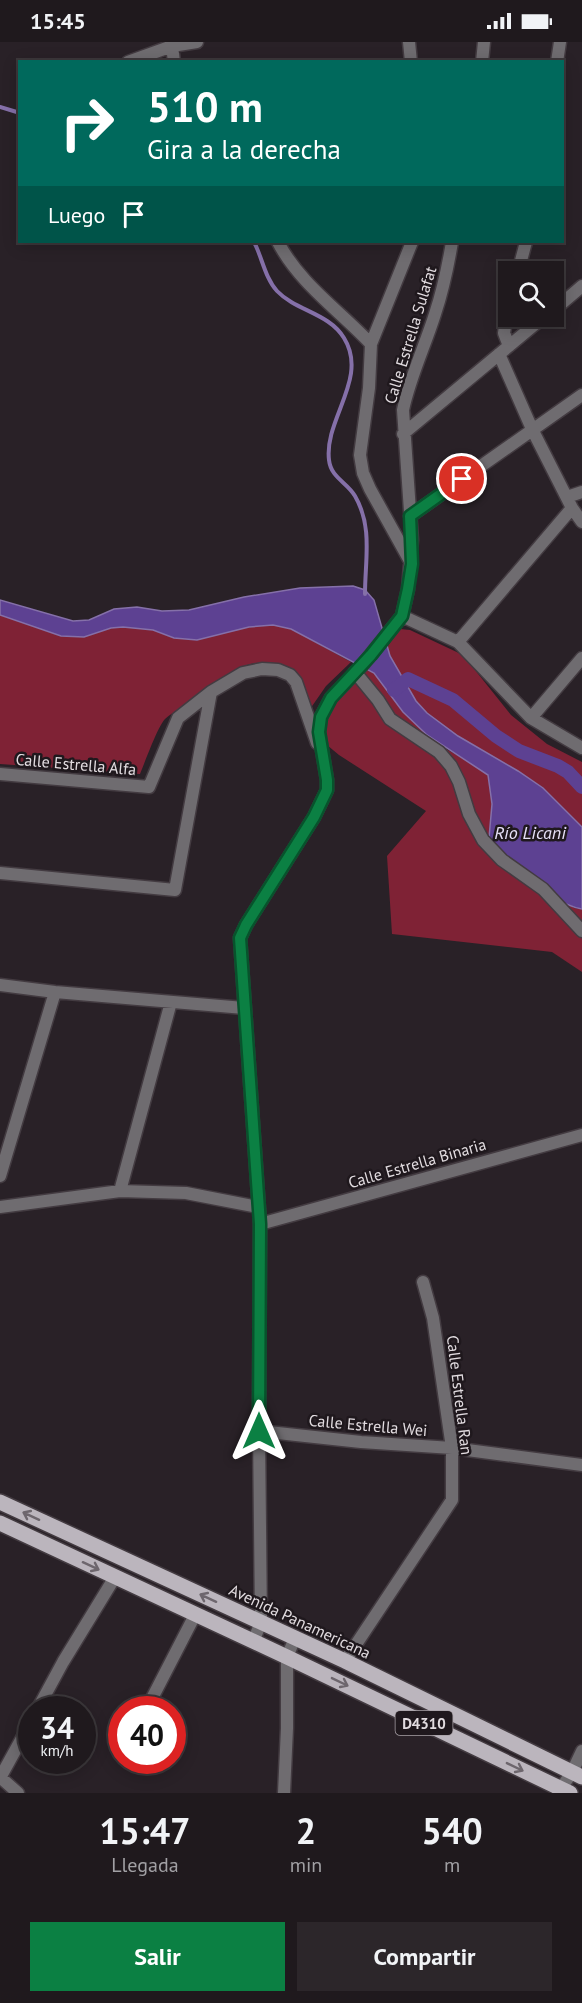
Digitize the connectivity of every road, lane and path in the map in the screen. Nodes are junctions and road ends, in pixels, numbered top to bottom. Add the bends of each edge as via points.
1 (197, 42) edge
2 (409, 42) edge
3 (484, 42) edge
4 (560, 42) edge
5 (172, 46) junction
6 (134, 60) edge
7 (174, 60) edge
8 (411, 60) edge
9 (482, 60) edge
10 (557, 60) edge
11 (278, 243) edge
12 (412, 243) edge
13 (452, 243) edge
14 (526, 243) edge
15 (521, 261) edge
16 (581, 289) edge
17 (564, 302) edge
18 (505, 327) edge
19 (532, 327) edge
20 (371, 344) junction
21 (504, 350) junction
22 (582, 395) edge
23 (532, 429) junction
24 (403, 434) junction
25 (582, 492) edge
26 (569, 502) junction
27 (410, 516) junction
28 (582, 522) edge
29 (412, 564) junction
30 (402, 616) junction
31 (458, 642) junction
32 (582, 658) edge
33 (358, 670) junction
34 (578, 670) edge
35 (211, 692) junction
36 (531, 718) junction
37 (582, 748) edge
38 (322, 754) junction
39 (0, 774) edge
40 (0, 873) edge
41 (582, 931) edge
42 (0, 985) edge
43 (55, 992) junction
44 (171, 1002) junction
45 (244, 1008) junction
46 (582, 1135) edge
47 (0, 1176) edge
48 (120, 1191) junction
49 (0, 1207) edge
50 (258, 1207) junction
51 (260, 1224) junction
52 (423, 1282) dead end
53 (259, 1431) junction
54 (452, 1449) junction
55 (582, 1465) edge
56 (0, 1502) edge
57 (0, 1523) edge
58 (114, 1577) junction
59 (195, 1615) junction
60 (261, 1622) junction
61 (295, 1638) junction
62 (253, 1642) junction
63 (287, 1657) junction
64 (345, 1661) junction
65 (45, 1696) edge
66 (154, 1696) edge
67 (18, 1748) edge
68 (582, 1751) edge
69 (577, 1775) edge
70 (1, 1781) edge
71 (563, 1791) edge
72 (18, 1793) edge
73 (284, 1793) edge

1 - 5 street
2 - 8 street
3 - 9 street
4 - 10 street
5 - 6 street
5 - 7 street
11 - 20 street via 305,279
12 - 20 street
13 - 24 street, Calle Estrella Sulafat via 435,314 406,394
14 - 15 street
16 - 17 street
18 - 21 street
19 - 21 street
20 - 29 street via 361,464 369,489
21 - 23 street
21 - 24 street
22 - 23 street
23 - 26 street
23 - 27 street
24 - 27 street, Calle Estrella Sulafat
25 - 26 street
26 - 28 street
26 - 31 street
27 - 29 street, Calle Estrella Sulafat
29 - 30 street, Calle Estrella Sulafat
30 - 31 street
30 - 33 street, Calle Estrella Sulafat
31 - 36 street
32 - 34 street
33 - 38 street, Calle Estrella Sulafat via 331,698 321,717
33 - 41 street via 390,719 439,752 451,766 483,840 502,860 543,889
34 - 36 street
35 - 38 street, Calle Estrella Alfa via 243,673 262,669 290,675
35 - 39 street, Calle Estrella Alfa via 178,718 149,787
35 - 40 street via 175,890
36 - 37 street
38 - 45 street, Calle Estrella Sulafat via 327,780 323,800 240,938
42 - 43 street
43 - 44 street
43 - 47 street
44 - 45 street
44 - 48 street
45 - 50 street, Calle Estrella Sulafat
46 - 51 street, Calle Estrella Binaria
48 - 49 street
48 - 50 street via 186,1193
50 - 51 street, Calle Estrella Sulafat
51 - 53 street, Calle Estrella Sulafat
52 - 54 street, Calle Estrella Ran via 433,1318
53 - 54 street, Calle Estrella Wei
53 - 60 street, Calle Estrella Sulafat
54 - 55 street, Calle Estrella Wei
54 - 64 street, Calle Estrella Ran via 452,1500
60 -> 56 main road, Avenida Panamericana / D4310
57 -> 58 main road, D4310
58 - 59 main road, D4310
58 - 65 street
59 - 62 main road, D4310
59 - 66 street
60 - 61 main road, Avenida Panamericana / D4310
60 - 62 street, Calle Estrella Sulafat
61 - 63 street
61 - 64 main road, Avenida Panamericana / D4310
62 - 63 main road, D4310
63 -> 71 main road, D4310
63 - 73 street
64 - 69 main road, Avenida Panamericana / D4310
67 - 70 street
68 - 69 street
69 - 71 street
70 - 72 street

